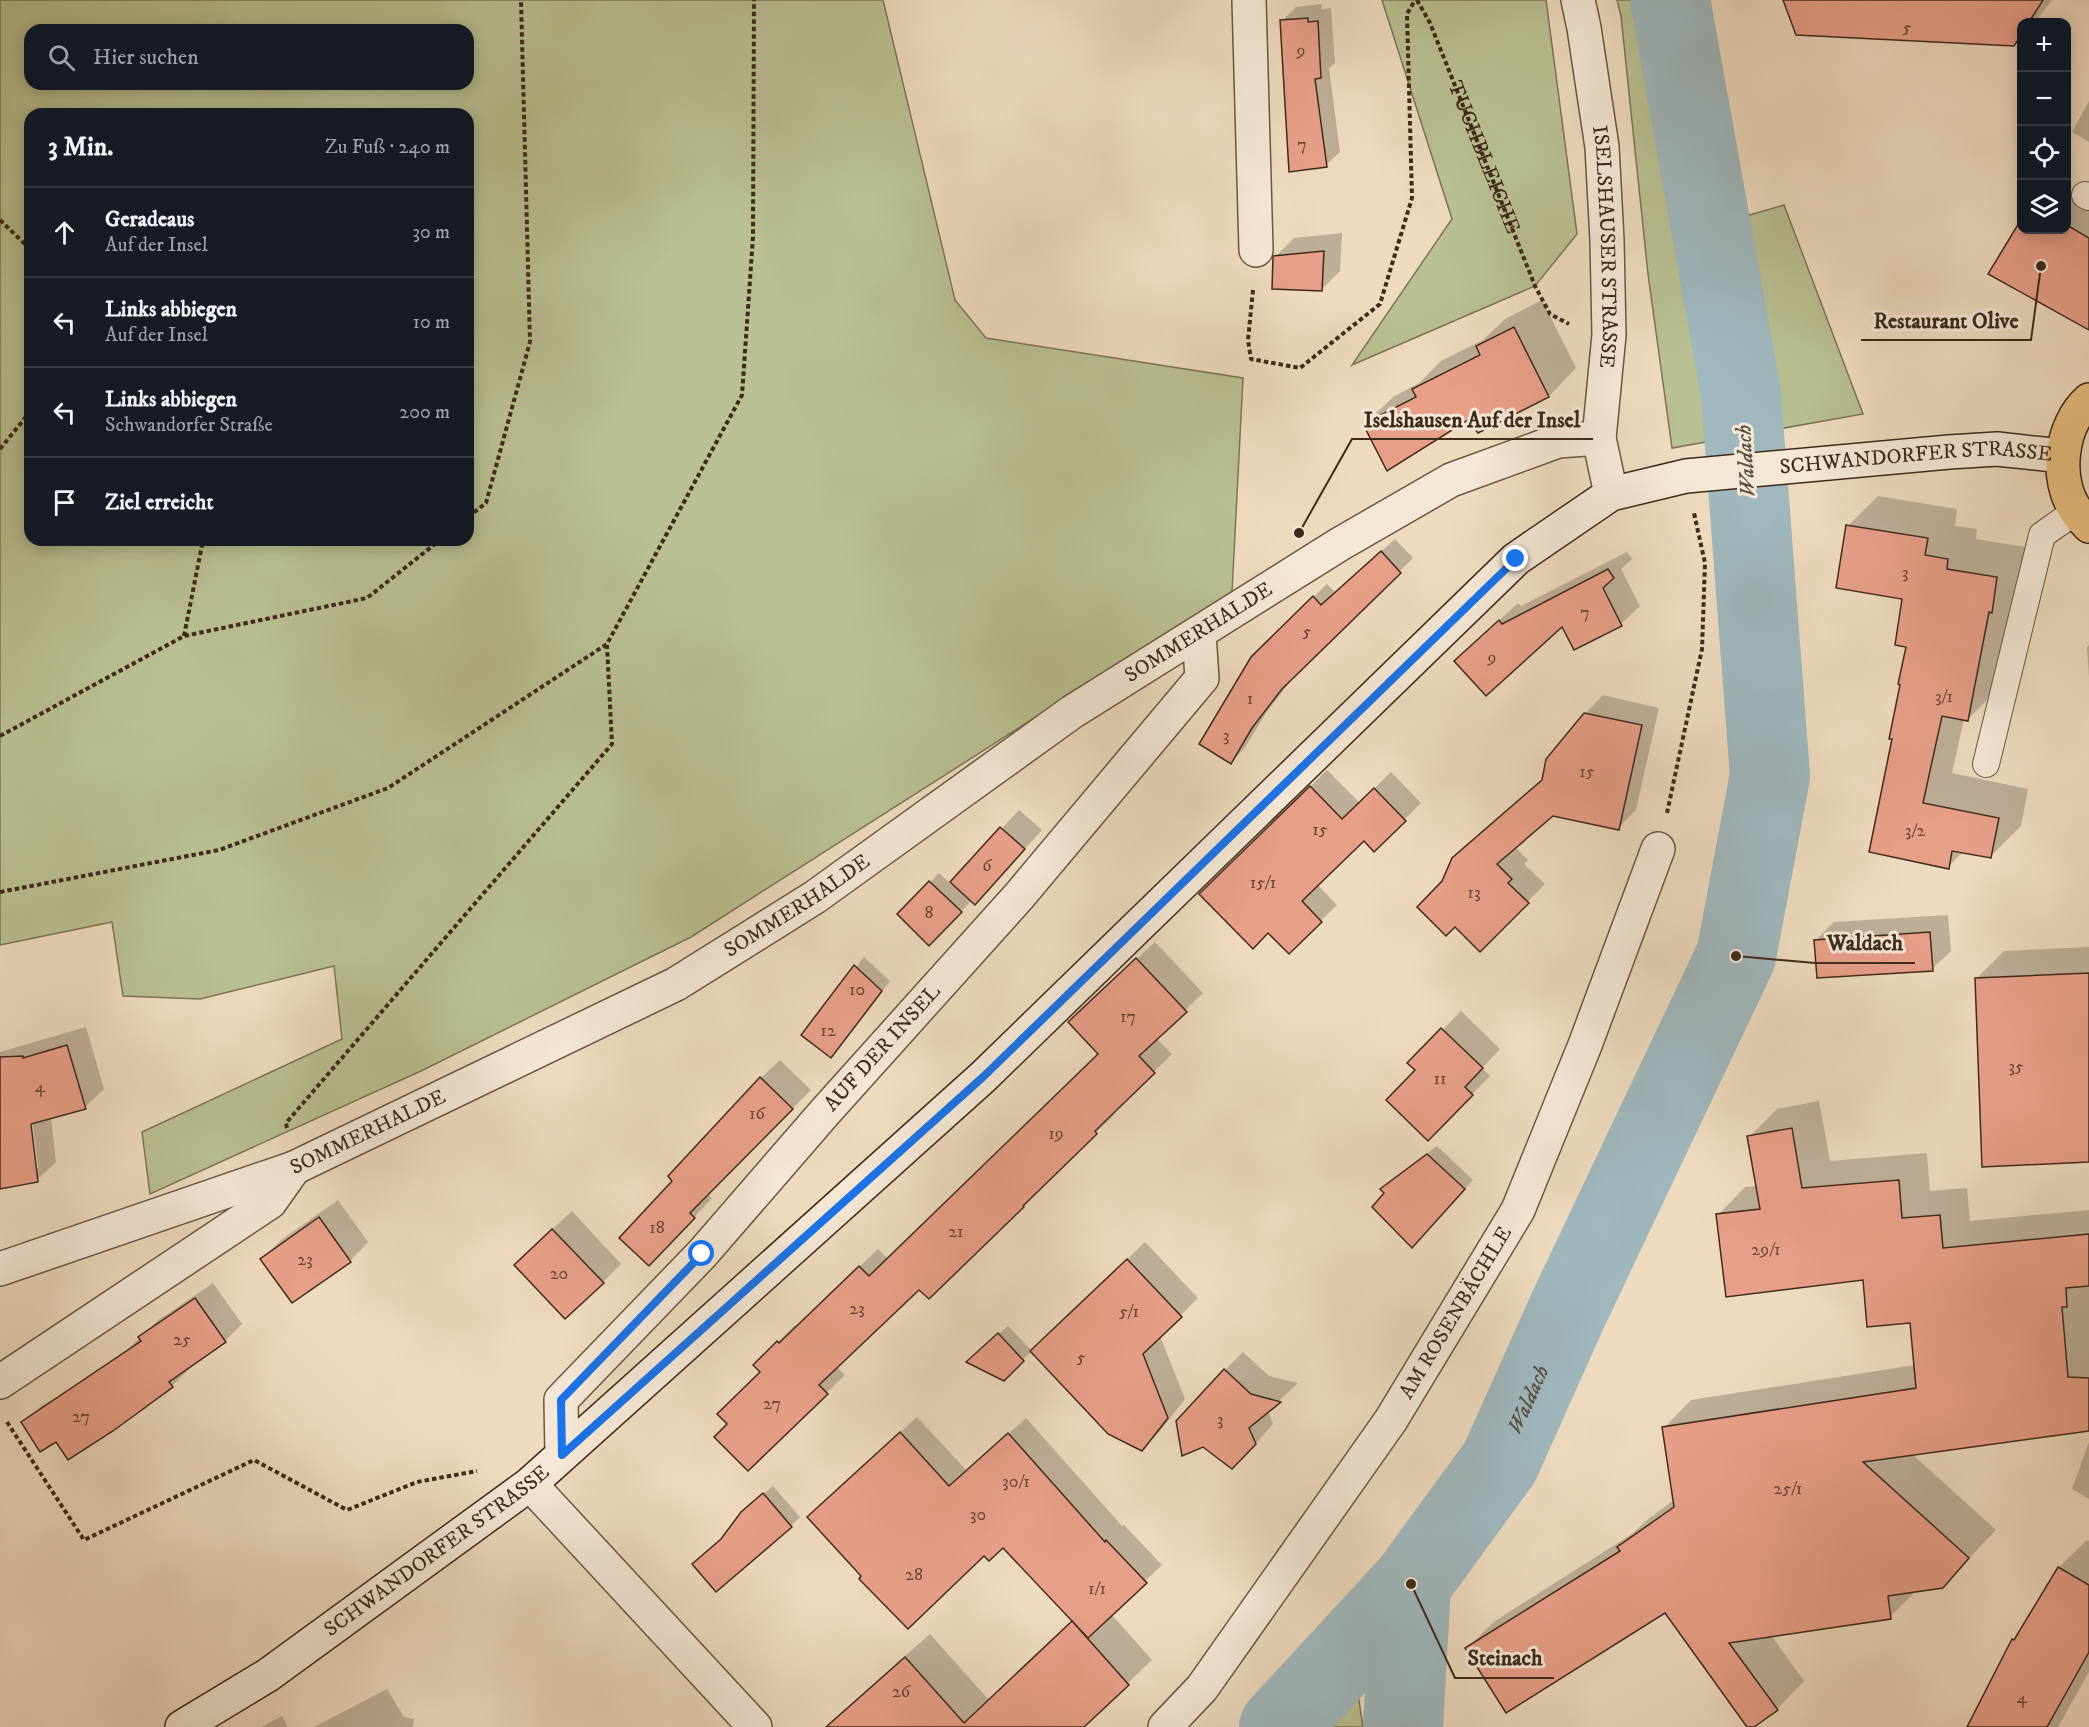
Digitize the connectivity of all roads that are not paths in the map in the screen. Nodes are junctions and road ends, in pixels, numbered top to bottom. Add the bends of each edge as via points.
1 (1249, 0) edge
2 (1578, 0) edge
3 (1256, 250) road end
4 (2089, 400) edge
5 (1599, 438) junction
6 (2062, 456) junction
7 (1611, 494) junction
8 (2082, 518) edge
9 (1199, 634) junction
10 (1986, 764) dead end
11 (1658, 849) road end
12 (294, 1168) junction
13 (0, 1269) edge
14 (0, 1382) edge
15 (562, 1455) junction
16 (530, 1484) junction
17 (182, 1727) edge
18 (755, 1727) edge
19 (1165, 1727) edge

1 - 3 street
2 - 5 street, ISELSHAUSER STRASSE via 1602,147 1607,240 1608,334
4 - 6 main road via 2070,427
5 - 7 street, ISELSHAUSER STRASSE
5 - 9 street, SOMMERHALDE via 1558,441 1452,480 1340,544
6 - 7 street, SCHWANDORFER STRASSE via 1997,449 1809,464 1701,475
6 - 8 main road via 2065,484
7 - 15 street, SCHWANDORFER STRASSE via 1516,559 983,1077
8 - 10 lane via 2042,535
9 - 12 street, SOMMERHALDE via 1072,712 815,897 676,984
9 - 15 street, AUF DER INSEL via 1202,678 1020,895 702,1254 561,1400
11 - 19 street, AM ROSENBÄCHLE via 1518,1210 1391,1420 1203,1688
12 - 13 street
12 - 14 street, SOMMERHALDE via 270,1202
15 - 16 street, SCHWANDORFER STRASSE
16 - 17 street, SCHWANDORFER STRASSE via 268,1675
16 - 18 street

